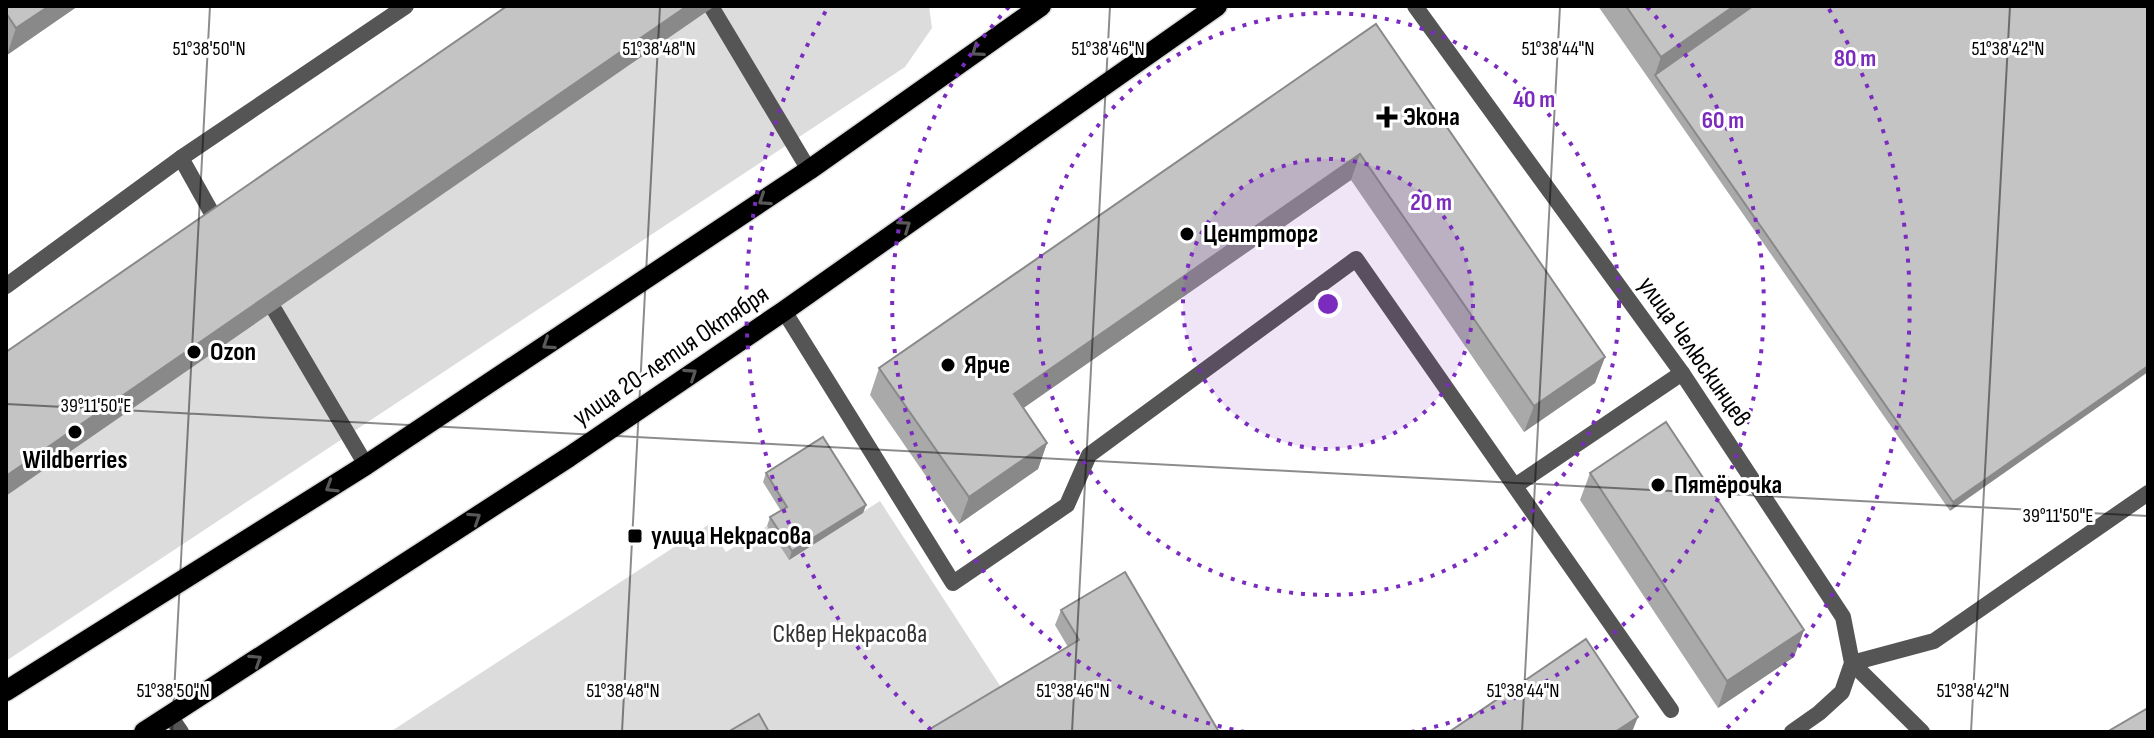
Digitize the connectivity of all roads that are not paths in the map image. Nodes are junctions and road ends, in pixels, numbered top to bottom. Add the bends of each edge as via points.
1 (406, 6) edge
2 (1041, 6) edge
3 (1217, 6) edge
4 (1415, 6) edge
5 (712, 8) dead end
6 (181, 158) junction
7 (809, 170) junction
8 (219, 226) edge
9 (6, 286) edge
10 (275, 311) edge
11 (784, 311) junction
12 (1682, 373) junction
13 (366, 465) junction
14 (1515, 486) junction
15 (2148, 493) edge
16 (1852, 663) junction
17 (6, 691) edge
18 (1671, 710) dead end
19 (176, 724) edge
20 (144, 732) edge
21 (1792, 732) edge
22 (1922, 732) edge

1 - 6 street
2 -> 7 main road
11 -> 3 main road, улица 20-летия Октября
4 - 12 street, улица Челюскинцев
5 - 7 street
6 - 8 street
6 - 9 street
7 -> 13 main road
10 - 13 street
11 - 14 street via 953,583 1067,505 1089,455 1356,259
19 -> 11 main road, улица 20-летия Октября
12 - 14 street
12 - 16 street, улица Челюскинцев via 1843,617
13 -> 17 main road
14 - 18 street
15 - 16 street via 1934,641
16 - 21 street via 1842,692
16 - 22 street
19 - 20 main road, улица 20-летия Октября

